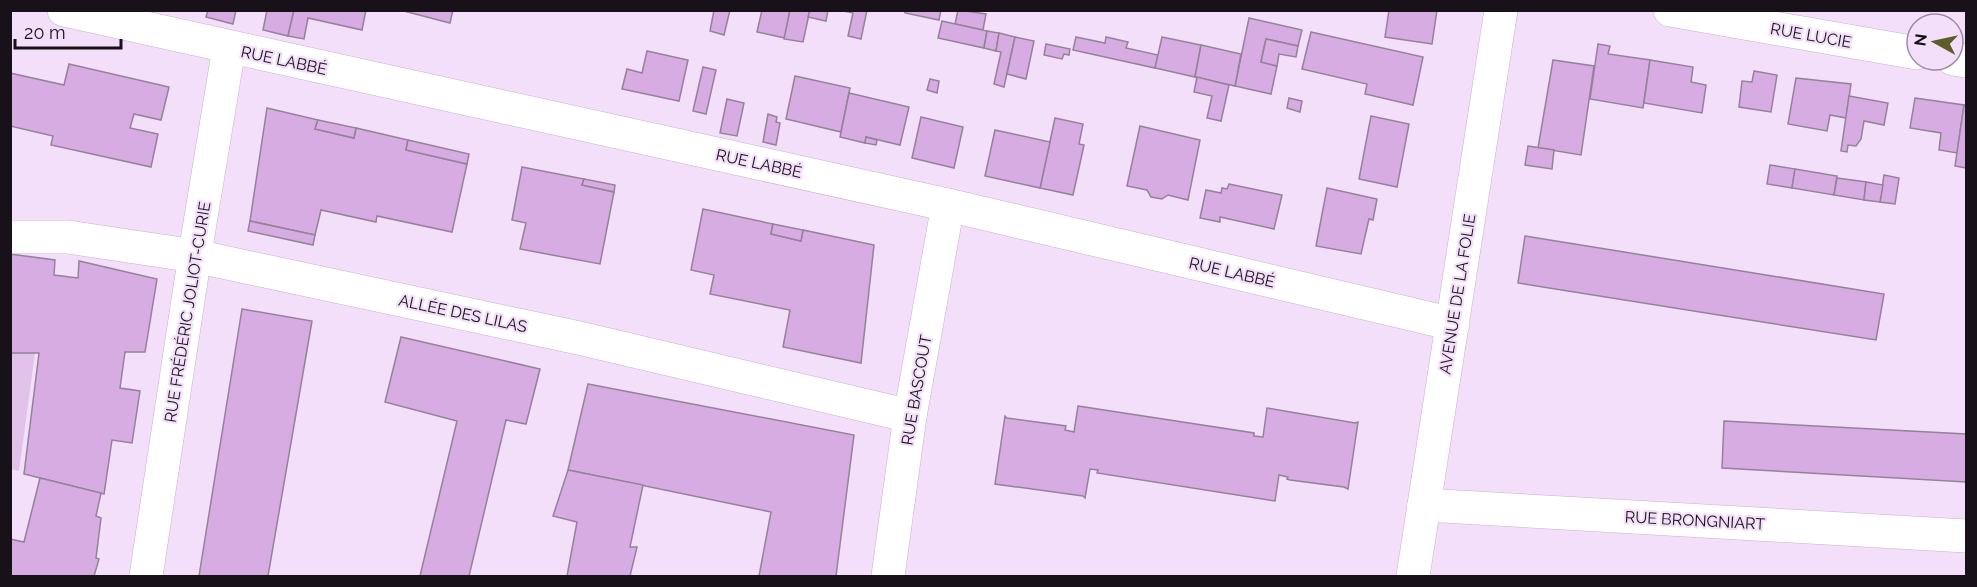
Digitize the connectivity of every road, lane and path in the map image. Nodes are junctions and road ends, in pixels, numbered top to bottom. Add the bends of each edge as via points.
1 (64, 10) edge
2 (1501, 10) edge
3 (1670, 10) edge
4 (229, 48) junction
5 (1905, 50) edge
6 (948, 205) junction
7 (10, 237) edge
8 (195, 256) junction
9 (1453, 324) junction
10 (910, 416) junction
11 (1424, 505) junction
12 (1966, 536) edge
13 (146, 576) edge
14 (888, 576) edge
15 (1413, 576) edge

1 - 4 street, RUE LABBÉ
2 - 9 street, AVENUE DE LA FOLIE
3 - 5 street, RUE LUCIE
4 - 6 street, RUE LABBÉ
4 - 8 street, RUE FRÉDÉRIC JOLIOT-CURIE
6 - 9 street, RUE LABBÉ
6 - 10 street, RUE BASCOUT
7 - 8 street, ALLÉE DES LILAS via 68,237
8 - 10 street, ALLÉE DES LILAS via 579,338
8 - 13 street, RUE FRÉDÉRIC JOLIOT-CURIE
9 - 11 street, AVENUE DE LA FOLIE
10 - 14 street, RUE BASCOUT
11 - 12 street, RUE BRONGNIART
11 - 15 street, AVENUE DE LA FOLIE

